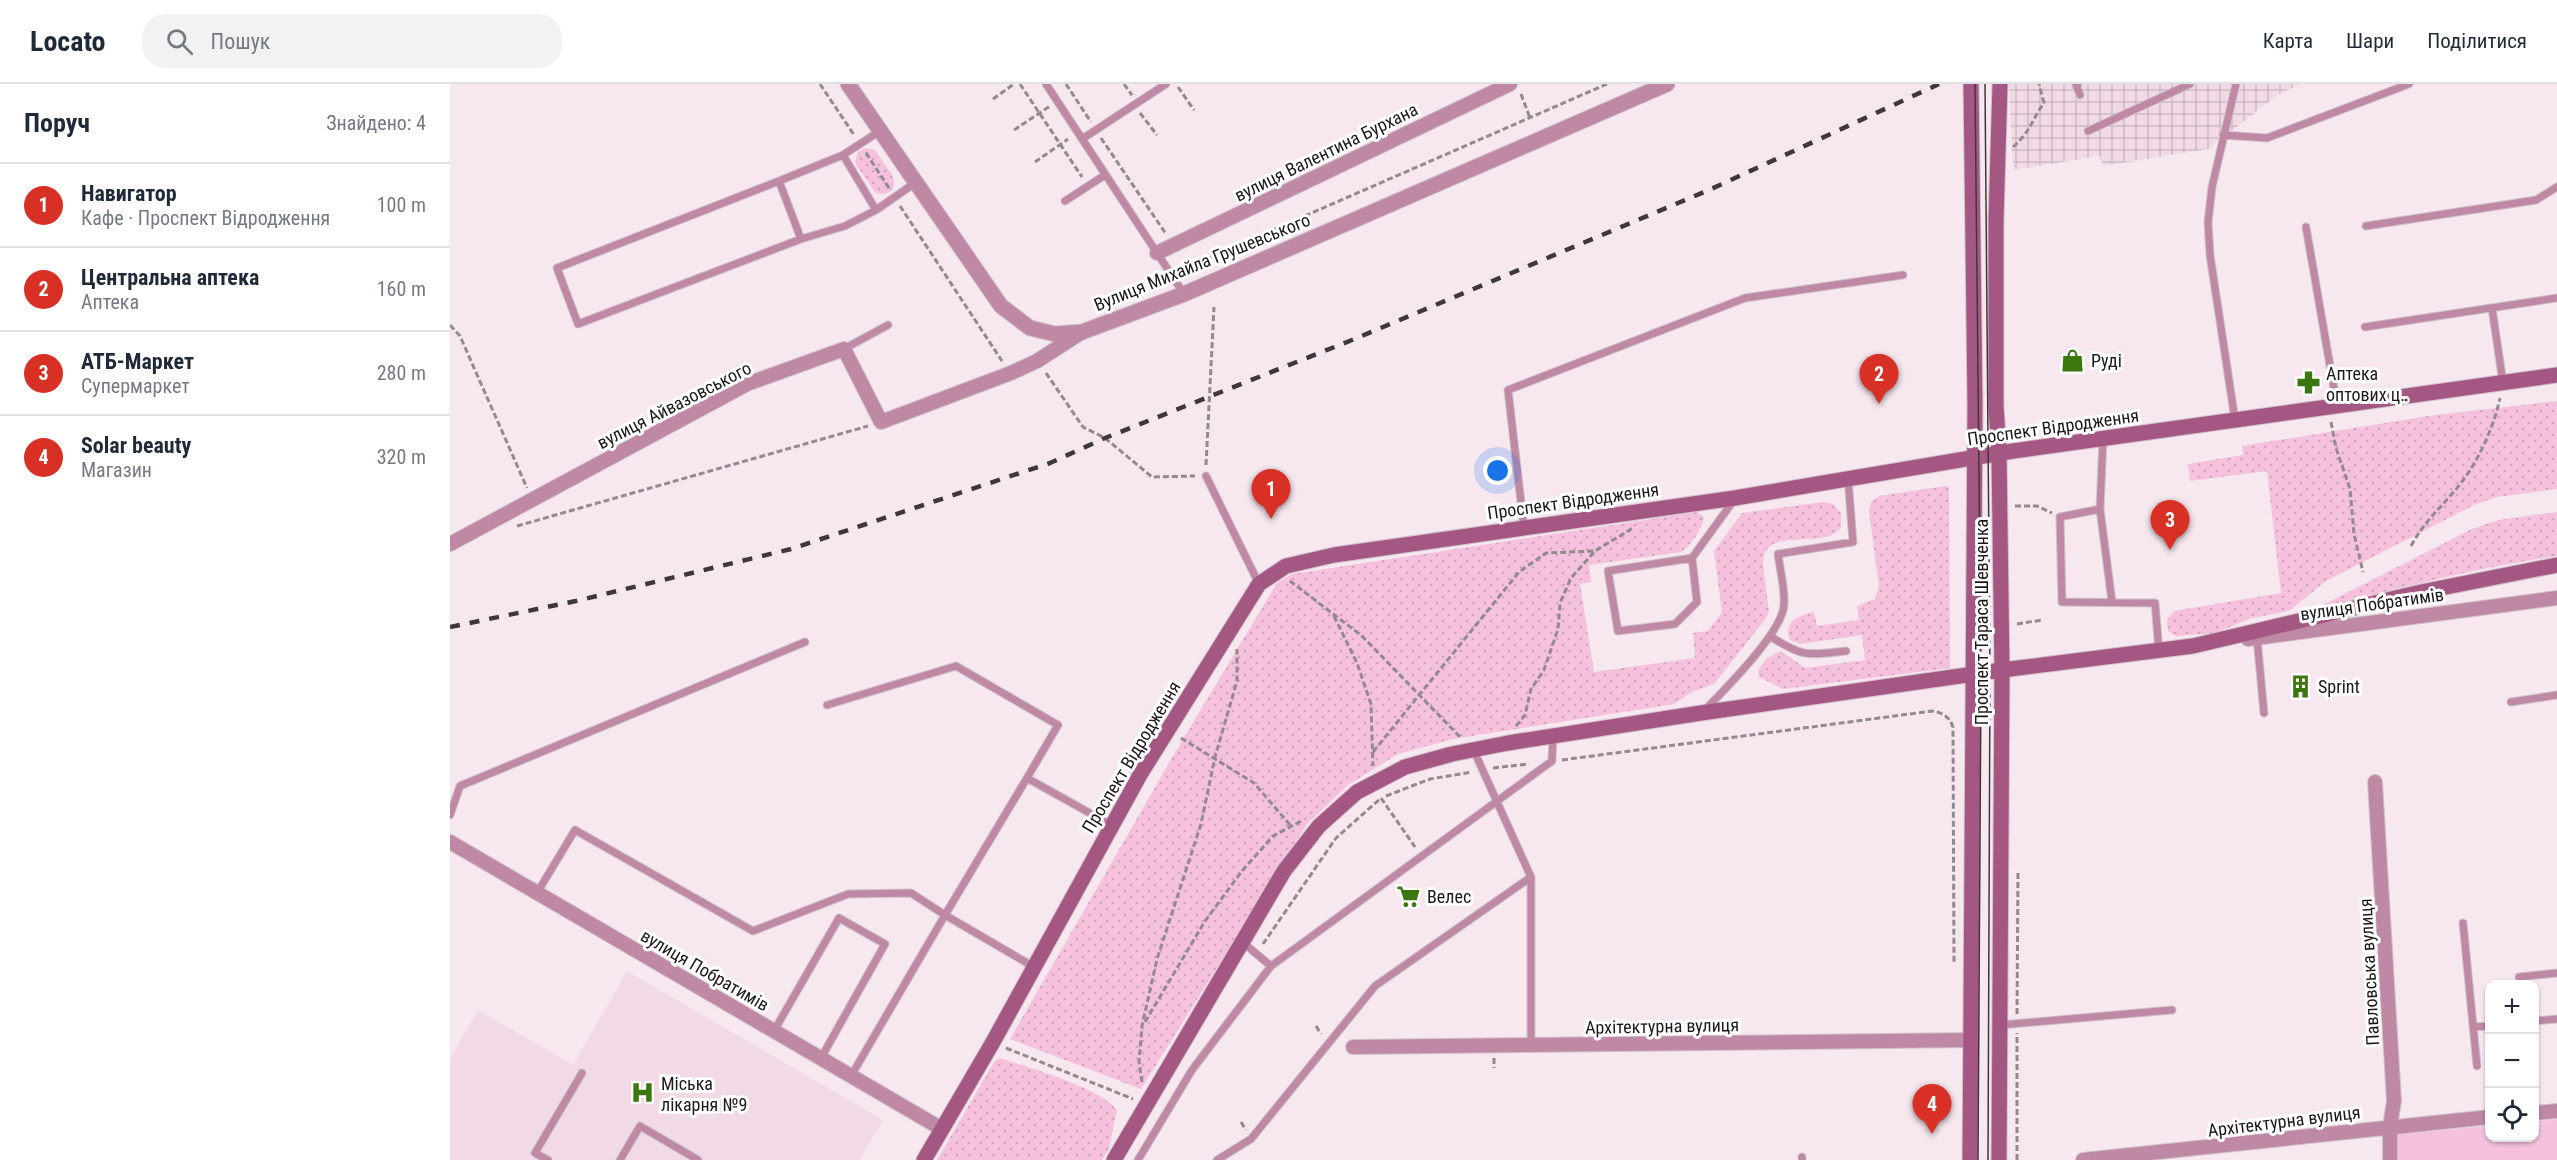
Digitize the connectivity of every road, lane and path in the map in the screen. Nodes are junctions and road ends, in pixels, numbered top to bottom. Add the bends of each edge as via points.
1 (820, 84) edge
2 (848, 84) edge
3 (1014, 84) edge
4 (1020, 84) edge
5 (1046, 84) edge
6 (1066, 84) edge
7 (1166, 84) edge
8 (1175, 84) edge
9 (1607, 84) edge
10 (1666, 84) edge
11 (1971, 84) edge
12 (2000, 84) edge
13 (2039, 84) edge
14 (2078, 84) edge
15 (2190, 84) edge
16 (2236, 84) edge
17 (2409, 84) edge
18 (1515, 88) edge
19 (2080, 95) dead end
20 (993, 99) dead end
21 (1057, 101) junction
22 (1134, 104) junction
23 (1194, 110) dead end
24 (1040, 113) junction
25 (1530, 118) junction
26 (1014, 130) dead end
27 (1096, 130) junction
28 (880, 131) junction
29 (2088, 131) dead end
30 (1157, 135) dead end
31 (2223, 135) junction
32 (1080, 136) junction
33 (859, 144) junction
34 (1060, 144) junction
35 (2007, 152) dead end
36 (843, 155) junction
37 (1035, 162) dead end
38 (1105, 175) junction
39 (779, 181) junction
40 (915, 183) junction
41 (1088, 186) junction
42 (2557, 187) edge
43 (896, 198) junction
44 (1065, 201) dead end
45 (876, 210) junction
46 (2366, 226) dead end
47 (2306, 227) dead end
48 (801, 239) junction
49 (1174, 245) junction
50 (1157, 254) junction
51 (1171, 275) junction
52 (1903, 275) dead end
53 (1184, 294) junction
54 (2557, 298) edge
55 (1214, 307) dead end
56 (2492, 309) junction
57 (450, 325) edge
58 (888, 325) dead end
59 (2365, 327) dead end
60 (1082, 332) junction
61 (844, 349) junction
62 (1037, 361) junction
63 (1011, 373) junction
64 (2557, 375) edge
65 (2503, 383) junction
66 (2332, 407) junction
67 (2235, 420) junction
68 (881, 422) junction
69 (2103, 439) junction
70 (2000, 453) junction
71 (1974, 458) junction
72 (1206, 476) junction
73 (1848, 478) junction
74 (1735, 498) junction
75 (532, 500) junction
76 (2013, 506) dead end
77 (2100, 509) junction
78 (2060, 517) junction
79 (1641, 524) dead end
80 (1524, 528) junction
81 (507, 529) dead end
82 (450, 544) edge
83 (2411, 546) dead end
84 (1595, 550) junction
85 (1692, 558) junction
86 (2557, 565) edge
87 (1277, 572) junction
88 (2363, 572) dead end
89 (1259, 584) junction
90 (2557, 598) edge
91 (2112, 602) junction
92 (1334, 614) junction
93 (1237, 619) junction
94 (2042, 620) dead end
95 (2013, 625) dead end
96 (1770, 636) junction
97 (2257, 638) junction
98 (806, 642) dead end
99 (2193, 646) junction
100 (1846, 651) dead end
101 (2159, 651) junction
102 (2002, 670) junction
103 (1972, 675) junction
104 (1419, 695) junction
105 (2557, 695) edge
106 (2511, 702) dead end
107 (826, 705) dead end
108 (1701, 713) junction
109 (2264, 713) dead end
110 (1168, 730) junction
111 (1552, 736) junction
112 (1500, 745) junction
113 (1474, 751) junction
114 (1373, 752) junction
115 (1215, 757) junction
116 (1552, 761) junction
117 (1482, 770) junction
118 (1027, 778) junction
119 (2375, 782) dead end
120 (1374, 784) junction
121 (1381, 798) junction
122 (1497, 803) junction
123 (450, 815) edge
124 (1310, 817) dead end
125 (1112, 826) junction
126 (1291, 826) junction
127 (450, 842) edge
128 (1422, 857) junction
129 (1531, 877) junction
130 (537, 893) junction
131 (945, 915) junction
132 (2463, 923) dead end
133 (1242, 942) junction
134 (1256, 954) junction
135 (1271, 966) junction
136 (1034, 968) junction
137 (1954, 971) dead end
138 (2557, 973) edge
139 (2519, 977) dead end
140 (2172, 1010) dead end
141 (2557, 1019) edge
142 (2539, 1021) edge
143 (2000, 1025) junction
144 (1142, 1026) junction
145 (2485, 1026) edge
146 (2473, 1027) junction
147 (774, 1031) junction
148 (1972, 1040) junction
149 (993, 1042) junction
150 (1531, 1045) junction
151 (1353, 1047) dead end
152 (821, 1058) junction
153 (2477, 1066) dead end
154 (582, 1073) dead end
155 (851, 1076) junction
156 (1146, 1104) junction
157 (2557, 1111) edge
158 (2539, 1113) edge
159 (2485, 1117) edge
160 (2390, 1126) junction
161 (942, 1129) junction
162 (2210, 1154) edge
163 (548, 1160) edge
164 (620, 1160) edge
165 (698, 1160) edge
166 (924, 1160) edge
167 (1114, 1160) edge
168 (1138, 1160) edge
169 (1217, 1160) edge
170 (1970, 1160) edge
171 (1999, 1160) edge
172 (2084, 1160) edge
173 (2390, 1160) edge

1 - 33 path
2 - 28 street, Вулиця Михайла Грушевського
3 - 20 path
4 - 24 path
5 - 21 lane
6 - 27 path
7 - 22 lane
8 - 23 path
9 - 25 path
10 - 53 street, Вулиця Михайла Грушевського
11 - 71 main road, Проспект Тараса Шевченка
12 - 70 main road, Проспект Тараса Шевченка via 1996,406
13 - 35 path via 2044,103 2026,135
14 - 19 lane
15 - 29 lane
16 - 31 lane
17 - 31 lane via 2267,138
18 - 25 path
18 - 49 street, вулиця Валентина Бурхана
21 - 24 path
21 - 32 lane
22 - 27 lane
22 - 30 path
24 - 26 path
24 - 34 path
25 - 51 path
27 - 32 lane
27 - 49 path
28 - 33 lane
28 - 40 street, Вулиця Михайла Грушевського
31 - 67 lane via 2208,222
32 - 34 path
32 - 38 lane
33 - 36 lane
33 - 43 path
34 - 37 path
34 - 41 path
36 - 39 lane
36 - 45 lane
38 - 41 lane
38 - 50 lane
39 - 48 lane
39 - 48 lane via 557,268 578,324
40 - 43 lane
40 - 60 street, Вулиця Михайла Грушевського via 1001,306 1030,328 1055,334
41 - 44 lane
42 - 46 lane via 2536,200
43 - 45 lane
43 - 63 path
45 - 48 lane via 845,226
47 - 66 lane
49 - 50 street, вулиця Валентина Бурхана
50 - 51 lane
51 - 53 lane
52 - 80 lane via 1745,298 1509,390
53 - 60 street, Вулиця Михайла Грушевського
54 - 56 lane
55 - 72 path
56 - 59 lane
56 - 65 lane
57 - 75 path via 460,336
58 - 61 lane
60 - 62 street
61 - 68 street
61 - 75 street, вулиця Айвазовського via 747,384
62 - 63 street
62 - 72 path via 1083,427 1105,438 1152,477
63 - 68 street
64 - 65 main road, Проспект Відродження
65 - 66 main road, Проспект Відродження
65 - 83 path via 2497,411 2462,483 2421,527
66 - 67 main road, Проспект Відродження
66 - 88 path via 2336,448 2350,489 2354,534
67 - 69 main road, Проспект Відродження
68 - 81 path
69 - 70 main road, Проспект Відродження
69 - 77 lane
70 - 71 main road, Проспект Відродження
70 - 102 main road, Проспект Тараса Шевченка
71 - 73 main road, Проспект Відродження
71 - 103 main road, Проспект Тараса Шевченка
72 - 89 lane
73 - 74 main road, Проспект Відродження
73 - 96 lane via 1853,542 1778,554 1785,606
74 - 80 main road, Проспект Відродження
74 - 85 lane
75 - 82 street, вулиця Айвазовського
76 - 78 path via 2037,506
77 - 78 lane
77 - 91 lane
78 - 91 lane via 2062,602
79 - 84 path
80 - 87 main road, Проспект Відродження via 1334,555 1286,566
84 - 104 path via 1546,553 1519,572
84 - 112 path via 1571,578 1560,603 1558,629 1525,715
85 - 85 lane via 1697,602 1675,624 1618,631 1608,570
86 - 99 main road via 2421,592
87 - 89 main road, Проспект Відродження
87 - 92 path
89 - 93 main road, Проспект Відродження
90 - 97 street, вулиця Побратимів
91 - 101 lane via 2155,603
92 - 104 path via 1362,636
92 - 114 path via 1371,704
93 - 110 main road, Проспект Відродження
93 - 115 path via 1237,681
94 - 95 path
96 - 100 lane via 1807,656
96 - 108 lane
97 - 99 street, вулиця Побратимів
97 - 109 lane
98 - 123 lane via 460,786
99 - 101 main road
101 - 102 main road
102 - 103 main road
102 - 143 main road, Проспект Тараса Шевченка
103 - 108 main road
103 - 148 main road, Проспект Тараса Шевченка
104 - 113 path
104 - 114 path
105 - 106 lane
107 - 118 lane via 956,666 1058,725
108 - 111 main road
110 - 115 path
110 - 125 main road, Проспект Відродження
111 - 112 main road
111 - 116 lane
112 - 113 main road
113 - 117 lane
113 - 120 main road via 1405,767
114 - 120 path
115 - 126 path via 1254,783
115 - 144 path via 1201,824 1157,959
116 - 117 path
116 - 122 lane
116 - 137 path via 1932,711 1942,713 1950,718 1953,727
117 - 121 path via 1430,779
117 - 122 lane
118 - 125 lane
118 - 131 lane
119 - 160 street, Павловська вулиця via 2394,1101
120 - 121 path
120 - 133 main road via 1357,792 1318,826 1284,871
121 - 128 path
121 - 134 path via 1336,838
122 - 128 lane
122 - 129 lane
124 - 126 path
125 - 136 main road, Проспект Відродження
126 - 144 path via 1273,836 1205,921
127 - 130 street, вулиця Побратимів
128 - 135 lane
129 - 150 lane
129 - 169 lane via 1375,986 1251,1138
130 - 131 lane via 575,830 753,931 848,894 911,893
130 - 147 street, вулиця Побратимів
131 - 136 lane
131 - 155 lane
132 - 146 lane
133 - 134 lane
133 - 156 main road
134 - 135 lane
135 - 168 lane via 1192,1070
136 - 149 main road, Проспект Відродження
138 - 139 lane
140 - 143 lane
141 - 142 lane
143 - 171 main road, Проспект Тараса Шевченка
144 - 156 path via 1139,1062
145 - 146 lane
146 - 153 lane
147 - 152 street, вулиця Побратимів
147 - 152 lane via 839,918 885,944
148 - 150 street, Архітектурна вулиця
148 - 170 main road, Проспект Тараса Шевченка
149 - 156 path
149 - 161 main road, Проспект Відродження
150 - 151 street, Архітектурна вулиця
152 - 155 street, вулиця Побратимів
154 - 163 lane via 535,1153
155 - 161 street, вулиця Побратимів
156 - 167 main road
157 - 158 street
159 - 160 street, Архітектурна вулиця
160 - 162 street, Архітектурна вулиця
160 - 173 street, Павловська вулиця
161 - 166 main road, Проспект Відродження
162 - 172 street, Архітектурна вулиця
164 - 165 lane via 640,1126

